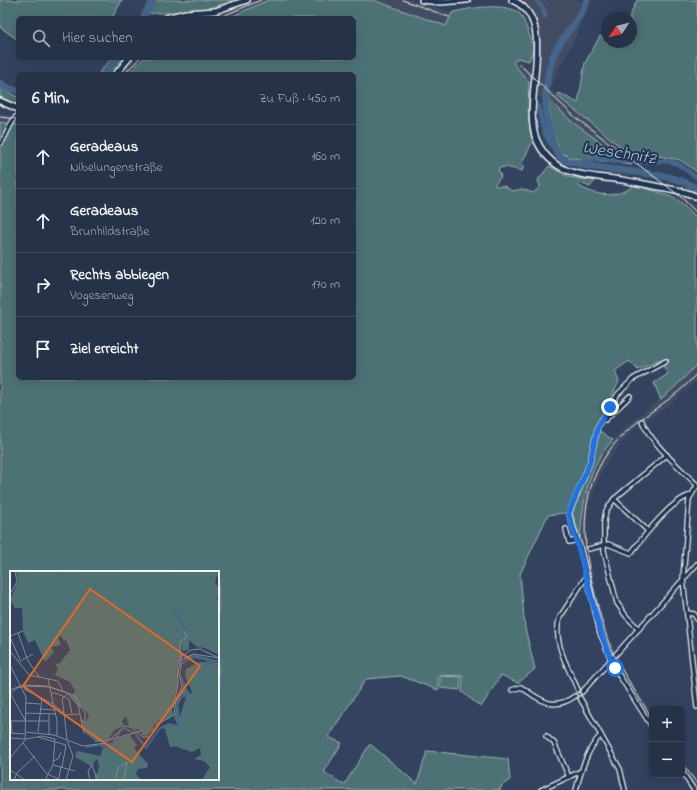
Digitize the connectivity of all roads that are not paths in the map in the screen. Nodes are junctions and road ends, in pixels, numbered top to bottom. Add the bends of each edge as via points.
1 (247, 0) edge
2 (422, 0) edge
3 (467, 0) edge
4 (512, 0) edge
5 (174, 16) edge
6 (127, 60) edge
7 (118, 72) edge
8 (0, 101) edge
9 (16, 108) edge
10 (16, 116) edge
11 (0, 144) edge
12 (697, 197) edge
13 (666, 361) dead end
14 (630, 396) dead end
15 (602, 420) junction
16 (642, 421) dead end
17 (667, 455) junction
18 (697, 486) edge
19 (691, 495) junction
20 (614, 499) junction
21 (566, 529) dead end
22 (648, 532) junction
23 (577, 540) junction
24 (603, 545) junction
25 (589, 549) dead end
26 (697, 564) edge
27 (586, 577) junction
28 (683, 579) junction
29 (687, 613) junction
30 (697, 619) edge
31 (639, 629) junction
32 (697, 655) edge
33 (692, 656) junction
34 (611, 660) junction
35 (512, 690) dead end
36 (580, 691) junction
37 (575, 696) junction
38 (580, 698) junction
39 (697, 707) edge
40 (649, 722) edge
41 (601, 735) junction
42 (546, 736) dead end
43 (581, 770) junction
44 (685, 776) edge
45 (569, 777) junction
46 (541, 790) edge
47 (576, 790) edge
48 (625, 790) edge
49 (694, 790) edge

1 - 5 main road via 219,10
2 - 3 main road
4 - 12 main road via 528,13 536,34 532,123 537,141 548,158 562,168 579,175 631,181 679,190
6 - 7 main road
8 - 9 main road
10 - 11 street
13 - 15 street via 633,379 618,394
14 - 15 street
15 - 23 street via 598,426 585,475 568,514
16 - 17 street
17 - 18 street
17 - 20 street
18 - 19 street
19 - 22 street via 685,496
19 - 28 street
20 - 22 street
20 - 24 street via 606,511
21 - 23 street via 569,542
22 - 24 street via 631,553 608,544
23 - 27 street
24 - 25 street
24 - 31 street via 617,603
26 - 28 street
27 - 34 street via 600,633
27 - 36 street via 558,623 562,652
28 - 29 street
28 - 31 street
29 - 30 street via 694,614
29 - 33 street
31 - 34 street
32 - 33 street
33 - 39 street
34 - 36 street
34 - 40 street
35 - 37 street via 521,687 547,704 559,705
36 - 37 street
36 - 38 street via 583,696
37 - 38 street
38 - 41 street
41 - 43 street
41 - 48 street via 620,769
42 - 45 street via 554,743
43 - 45 street
43 - 47 street
44 - 49 street
45 - 46 street

